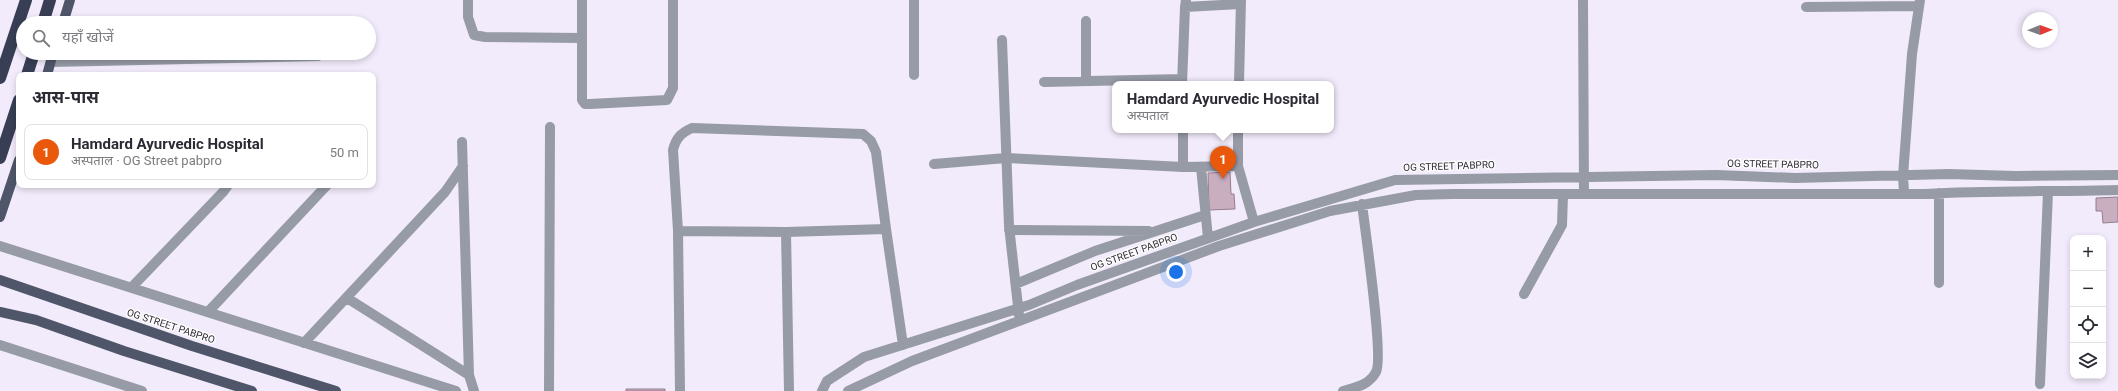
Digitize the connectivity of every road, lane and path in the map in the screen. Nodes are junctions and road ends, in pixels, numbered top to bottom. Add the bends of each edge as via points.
1 (26, 0) edge
2 (50, 0) edge
3 (70, 0) edge
4 (468, 0) edge
5 (582, 0) edge
6 (673, 0) edge
7 (914, 0) edge
8 (1583, 0) edge
9 (1240, 2) edge
10 (1186, 3) edge
11 (1920, 3) edge
12 (1806, 7) dead end
13 (21, 16) edge
14 (45, 16) edge
15 (65, 16) edge
16 (1086, 21) dead end
17 (16, 30) edge
18 (582, 38) junction
19 (1002, 40) dead end
20 (32, 60) edge
21 (51, 60) edge
22 (28, 72) edge
23 (48, 72) edge
24 (914, 75) dead end
25 (0, 78) edge
26 (1086, 81) junction
27 (1182, 81) edge
28 (1239, 81) edge
29 (1044, 82) dead end
30 (16, 109) edge
31 (550, 127) dead end
32 (1183, 133) edge
33 (1238, 133) edge
34 (462, 142) dead end
35 (0, 158) edge
36 (1006, 158) junction
37 (934, 164) dead end
38 (462, 166) junction
39 (1238, 166) junction
40 (1201, 167) junction
41 (1183, 168) junction
42 (16, 169) edge
43 (2118, 175) edge
44 (1584, 176) junction
45 (1903, 176) junction
46 (226, 188) edge
47 (324, 188) edge
48 (2118, 190) edge
49 (2048, 192) junction
50 (1904, 193) junction
51 (1939, 193) junction
52 (1584, 194) junction
53 (1563, 195) junction
54 (1362, 204) junction
55 (1205, 214) junction
56 (0, 218) edge
57 (1254, 222) junction
58 (886, 229) junction
59 (1009, 230) junction
60 (678, 231) junction
61 (1157, 231) junction
62 (786, 232) junction
63 (1208, 238) junction
64 (0, 246) edge
65 (0, 280) edge
66 (1939, 283) dead end
67 (1016, 284) junction
68 (130, 288) junction
69 (1524, 294) dead end
70 (347, 298) junction
71 (1018, 308) junction
72 (0, 312) edge
73 (208, 312) junction
74 (1021, 320) junction
75 (304, 343) junction
76 (0, 345) edge
77 (903, 345) junction
78 (469, 375) junction
79 (2040, 384) dead end
80 (142, 391) edge
81 (252, 391) edge
82 (336, 391) edge
83 (456, 391) edge
84 (474, 391) edge
85 (549, 391) edge
86 (680, 391) edge
87 (789, 391) edge
88 (822, 391) edge
89 (848, 391) edge
90 (1343, 391) edge

1 - 13 highway
2 - 14 highway
3 - 15 main road
4 - 18 street via 468,17 474,34 485,37
5 - 18 street
6 - 18 street via 673,88 668,100 585,104 582,100 581,80
7 - 24 street
8 - 44 street
9 - 10 street
9 - 28 street
10 - 27 street
11 - 12 street
11 - 45 street via 1912,54
16 - 26 street
17 - 25 highway
19 - 36 street
20 - 22 highway
21 - 23 main road
26 - 27 street
26 - 29 street
30 - 35 highway
31 - 85 street
32 - 41 street
33 - 39 street
34 - 38 street
36 - 37 street
36 - 41 street
36 - 59 street
38 - 70 street via 445,192
38 - 78 street
39 - 40 street
39 - 57 street
40 - 41 street
40 - 55 street
42 - 56 main road
43 - 45 street, OG STREET PABPRO
44 - 45 street, OG STREET PABPRO
44 - 52 street
44 - 57 street, OG STREET PABPRO via 1395,180
45 - 50 street
46 - 68 street
47 - 73 street
48 - 49 street
49 - 51 street
49 - 79 street
50 - 51 street
50 - 52 street
51 - 66 street
52 - 53 street
53 - 54 street via 1416,195
53 - 69 street via 1562,225
54 - 74 street via 1330,211 1219,246
54 - 90 street via 1378,341 1377,370 1369,383
55 - 61 street
55 - 63 street
57 - 63 street, OG STREET PABPRO
58 - 60 street via 876,152 871,141 862,134 692,128 675,140 673,150
58 - 62 street
58 - 77 street
59 - 61 street
59 - 67 street
60 - 62 street
60 - 86 street
61 - 67 street via 1095,251
62 - 87 street
63 - 71 street, OG STREET PABPRO
64 - 68 street
65 - 82 main road, OG STREET PABPRO via 192,346
67 - 71 street
68 - 73 street
70 - 75 street
70 - 78 street
71 - 74 street
71 - 77 street, OG STREET PABPRO
72 - 81 main road via 36,320
73 - 75 street
74 - 89 street via 912,361
75 - 83 street
76 - 80 street
77 - 88 street, OG STREET PABPRO via 864,357 827,381
78 - 84 street

